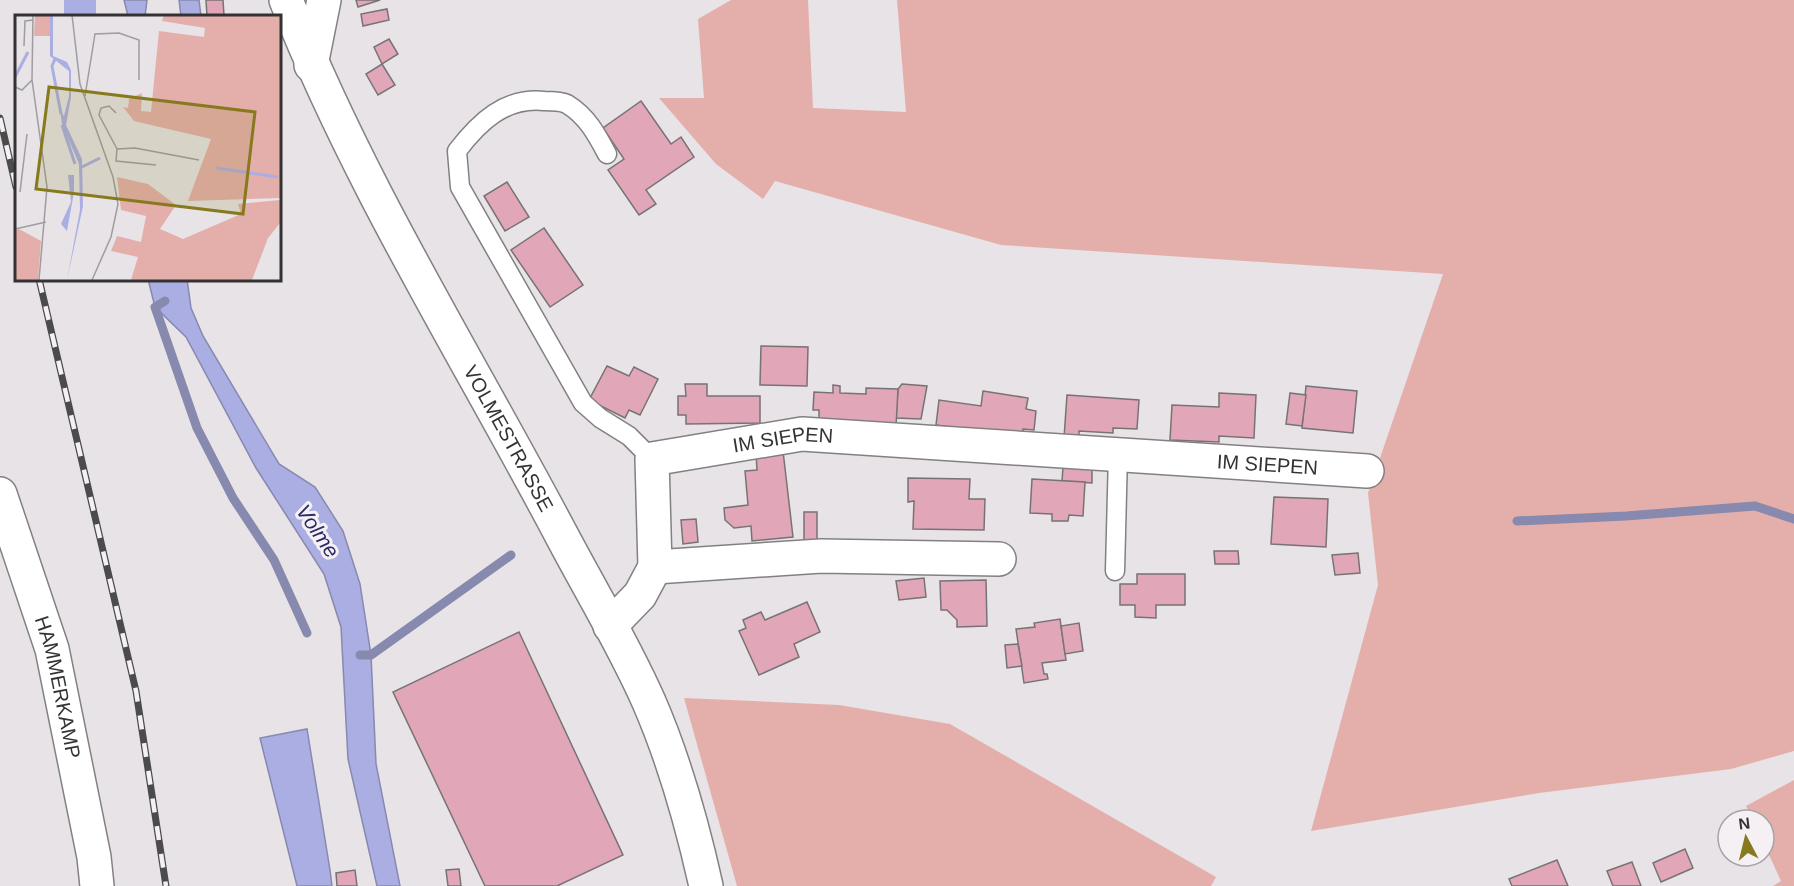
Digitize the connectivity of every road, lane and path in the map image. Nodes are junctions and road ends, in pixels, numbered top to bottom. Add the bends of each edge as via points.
1 (286, 0) edge
2 (324, 0) edge
3 (311, 65) junction
4 (607, 154) dead end
5 (1118, 454) junction
6 (652, 459) junction
7 (1367, 471) dead end
8 (0, 494) edge
9 (999, 559) dead end
10 (655, 567) junction
11 (1115, 571) dead end
12 (610, 626) junction
13 (97, 886) edge
14 (706, 886) edge

1 - 3 street, VOLMESTRASSE
2 - 3 street
3 - 12 street, VOLMESTRASSE via 362,171
4 - 6 lane via 591,125 566,103 533,100 496,110 474,129 457,152 460,187 583,403 629,436
5 - 6 street, IM SIEPEN via 802,434
5 - 7 street, IM SIEPEN
5 - 11 lane
6 - 10 street
8 - 13 street, HAMMERKAMP via 52,649
9 - 10 street via 821,556
10 - 12 street via 640,595
12 - 14 street, VOLMESTRASSE via 671,755

